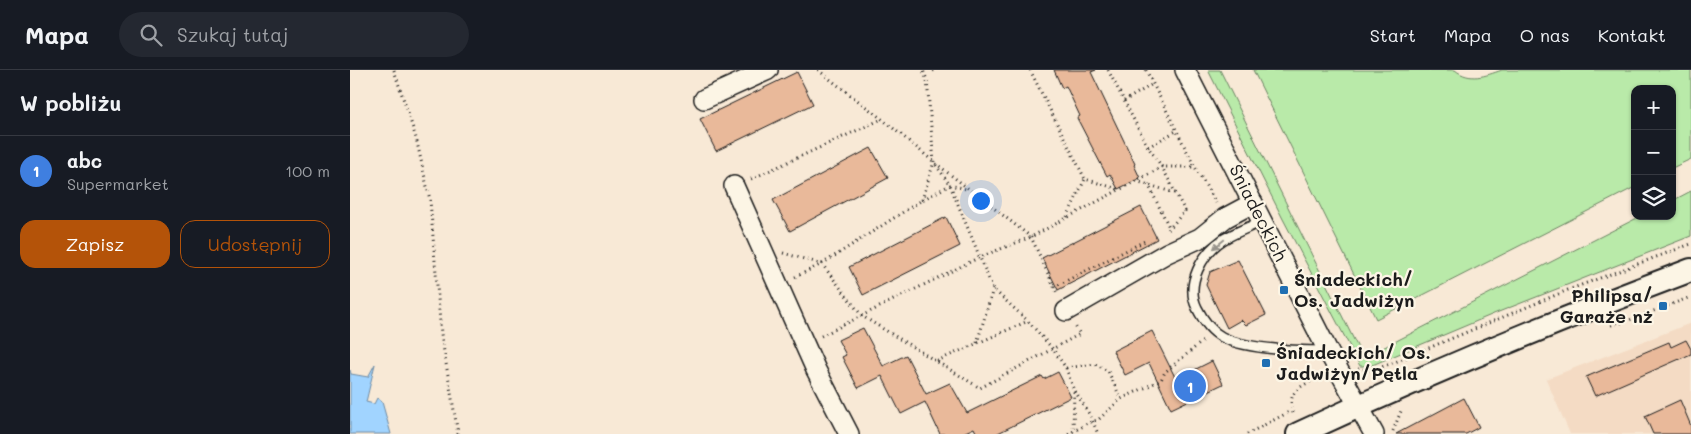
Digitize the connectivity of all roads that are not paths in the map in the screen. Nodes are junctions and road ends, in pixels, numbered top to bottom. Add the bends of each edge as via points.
1 (768, 70) edge
2 (1186, 70) edge
3 (704, 99) dead end
4 (734, 186) road end
5 (1253, 203) junction
6 (1262, 221) junction
7 (1691, 270) edge
8 (1066, 311) road end
9 (1328, 350) junction
10 (1359, 406) junction
11 (1296, 425) edge
12 (849, 434) edge
13 (1374, 434) edge

1 - 3 street
2 - 5 street, Śniadeckich
4 - 12 street via 816,370
5 - 6 street, Śniadeckich
5 - 8 street via 1225,218 1200,238 1167,252
6 - 9 street, Śniadeckich
6 -> 9 lane via 1222,240 1203,260 1193,284 1194,302 1202,319 1214,332 1233,342 1304,351
7 - 10 street via 1528,334
9 - 10 street, Śniadeckich
10 - 11 street
10 - 13 street, Śniadeckich

